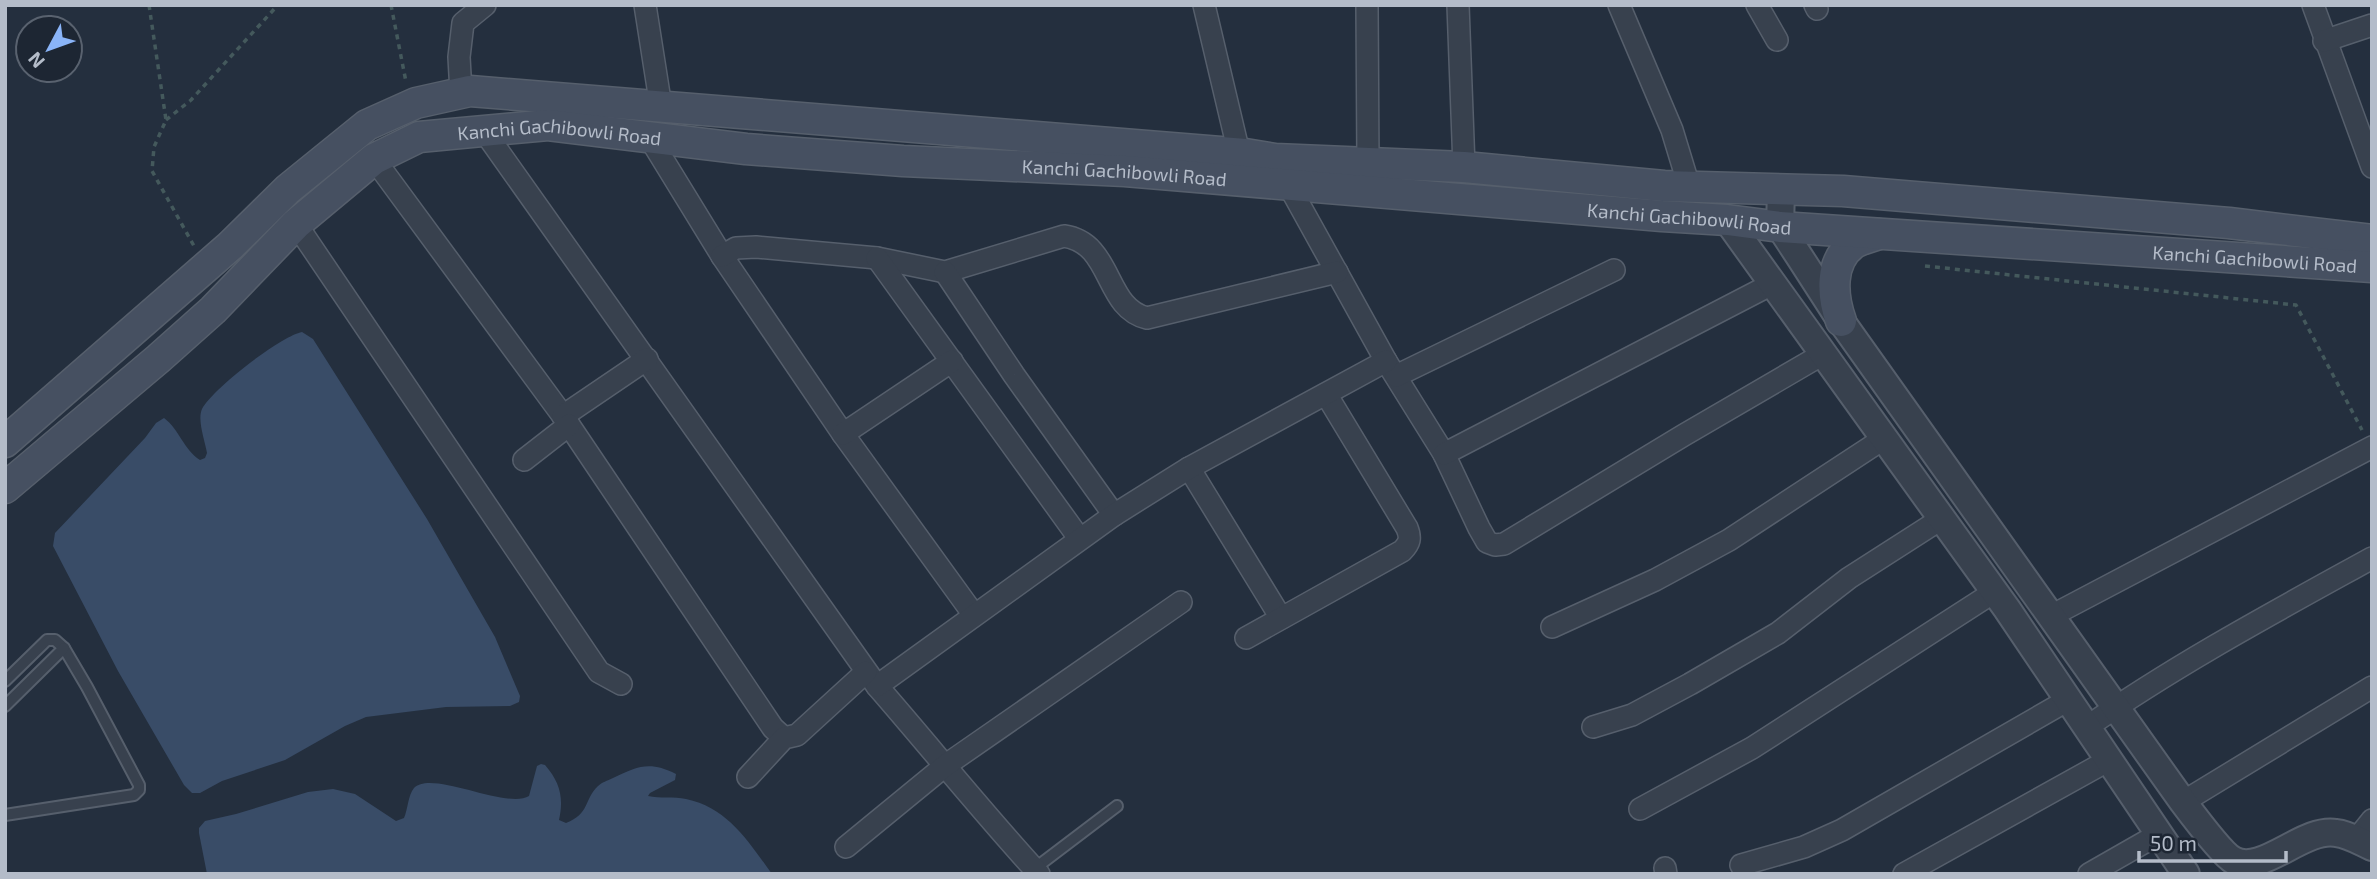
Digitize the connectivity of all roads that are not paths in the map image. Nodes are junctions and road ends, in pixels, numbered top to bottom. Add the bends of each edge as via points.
1 (485, 5) edge
2 (645, 5) edge
3 (1367, 5) edge
4 (1458, 5) edge
5 (1619, 5) edge
6 (1757, 5) edge
7 (2313, 5) edge
8 (1207, 6) edge
9 (2372, 26) edge
10 (1777, 40) dead end
11 (2324, 41) junction
12 (461, 93) junction
13 (661, 107) junction
14 (484, 131) junction
15 (649, 137) junction
16 (1239, 153) junction
17 (374, 159) junction
18 (1368, 163) junction
19 (1464, 167) junction
20 (2372, 167) edge
21 (1289, 186) junction
22 (1676, 186) junction
23 (1781, 190) junction
24 (1662, 216) junction
25 (1727, 220) junction
26 (296, 224) junction
27 (1780, 227) junction
28 (1879, 234) junction
29 (2372, 240) edge
30 (722, 256) junction
31 (877, 258) junction
32 (2372, 267) edge
33 (1614, 270) dead end
34 (945, 272) junction
35 (1337, 272) junction
36 (1772, 284) junction
37 (1841, 321) junction
38 (1823, 354) junction
39 (647, 359) junction
40 (952, 361) junction
41 (1391, 368) junction
42 (1326, 394) junction
43 (566, 421) junction
44 (843, 434) junction
45 (1883, 439) junction
46 (5, 442) edge
47 (2371, 447) edge
48 (1444, 454) junction
49 (524, 460) dead end
50 (1189, 468) junction
51 (5, 488) edge
52 (1114, 515) junction
53 (1941, 519) junction
54 (1079, 538) junction
55 (2372, 558) edge
56 (1994, 592) junction
57 (1181, 601) dead end
58 (974, 615) junction
59 (2051, 616) junction
60 (1281, 618) junction
61 (1552, 627) dead end
62 (1246, 638) dead end
63 (64, 648) junction
64 (872, 679) junction
65 (5, 681) edge
66 (621, 684) dead end
67 (2372, 687) edge
68 (2068, 700) junction
69 (5, 706) edge
70 (2116, 707) junction
71 (1593, 727) dead end
72 (2087, 727) junction
73 (784, 738) junction
74 (2109, 760) junction
75 (946, 765) junction
76 (748, 777) dead end
77 (2183, 802) junction
78 (1118, 806) dead end
79 (1640, 810) dead end
80 (5, 815) edge
81 (2159, 834) junction
82 (2367, 836) edge
83 (846, 847) dead end
84 (1741, 865) dead end
85 (1037, 871) edge
86 (1904, 874) edge
87 (2089, 874) edge
88 (2186, 874) edge

1 - 12 street via 463,23
2 - 13 street
3 - 18 street
4 - 19 street
5 - 22 street via 1672,130
6 - 10 street
7 - 11 street
8 - 16 street
9 - 11 street
11 - 20 street
12 - 13 main road, Kanchi Gachibowli Road
12 - 46 main road, Kanchi Gachibowli Road via 416,103 367,125 288,189 230,246
13 - 16 main road, Kanchi Gachibowli Road
14 - 15 main road, Kanchi Gachibowli Road via 548,125
14 - 17 main road, Kanchi Gachibowli Road via 419,137
14 - 39 street
15 - 21 main road, Kanchi Gachibowli Road via 759,150
15 - 30 street
16 - 18 main road, Kanchi Gachibowli Road
17 - 26 main road, Kanchi Gachibowli Road
17 - 43 street
18 - 19 main road, Kanchi Gachibowli Road
19 - 22 main road, Kanchi Gachibowli Road
21 - 24 main road, Kanchi Gachibowli Road
21 - 35 street
22 - 23 main road, Kanchi Gachibowli Road
22 - 24 main road
23 - 27 street
23 - 29 main road, Kanchi Gachibowli Road via 1988,202
24 - 25 main road, Kanchi Gachibowli Road
25 - 27 main road, Kanchi Gachibowli Road
25 - 36 street
26 - 51 main road, Kanchi Gachibowli Road via 213,310
26 - 66 street via 599,672
27 - 28 main road, Kanchi Gachibowli Road
27 - 37 street
28 - 32 main road, Kanchi Gachibowli Road
28 - 37 main road via 1854,244 1840,260 1834,284
30 - 31 street via 736,248 756,247
30 - 44 street
31 - 34 street
31 - 40 street
33 - 41 street
34 - 35 street via 1064,236 1079,238 1090,246 1126,306 1134,315 1147,317
34 - 52 street
35 - 41 street
36 - 38 street
36 - 48 street
37 - 59 street
38 - 45 street
38 - 48 street via 1504,544 1488,542
39 - 43 street
39 - 64 street
40 - 44 street
40 - 54 street
41 - 42 street
41 - 48 street
42 - 50 street
42 - 60 street via 1410,537 1409,544
43 - 49 street
43 - 73 street
44 - 58 street
45 - 53 street
45 - 61 street via 1729,540
47 - 59 street
50 - 52 street
50 - 60 street
52 - 54 street
53 - 56 street
53 - 71 street via 1849,578 1779,633 1632,715
54 - 58 street
55 - 70 street
56 - 68 street
56 - 79 street via 1752,748
57 - 75 street
58 - 64 street
59 - 70 street
60 - 62 street
63 - 65 lane via 47,640
63 - 69 lane
63 - 80 lane via 139,790 134,795
64 - 73 street via 797,735
64 - 75 street
67 - 77 street
68 - 72 street
68 - 84 street via 1842,830 1804,847
70 - 72 street
70 - 77 street
72 - 74 street
73 - 76 street
74 - 81 street
74 - 86 street
75 - 83 street
75 - 85 street
77 - 82 street via 2232,860 2247,864 2320,833
78 - 85 lane
81 - 87 street
81 - 88 street

